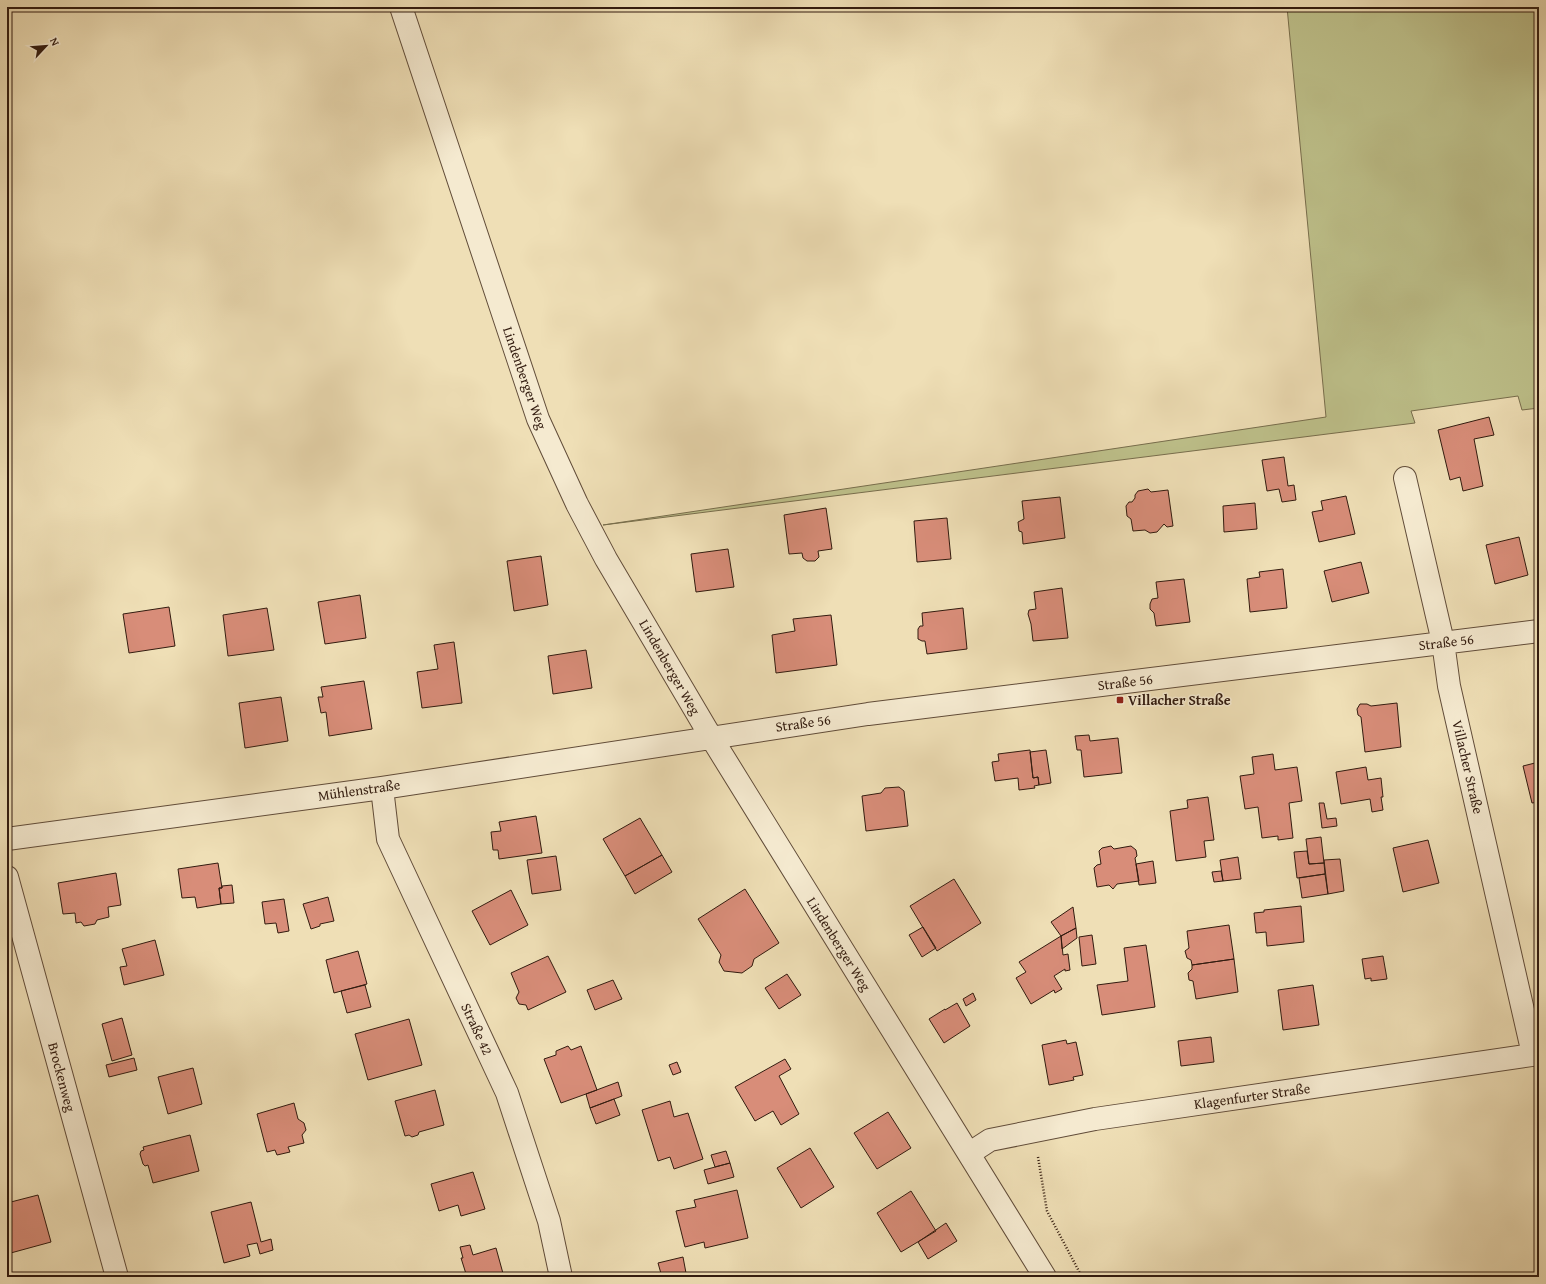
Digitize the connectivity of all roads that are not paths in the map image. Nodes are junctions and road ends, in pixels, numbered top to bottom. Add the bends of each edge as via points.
1 (400, 7) edge
2 (1405, 478) dead end
3 (1539, 631) edge
4 (1443, 642) junction
5 (711, 737) junction
6 (382, 788) junction
7 (7, 839) edge
8 (7, 877) edge
9 (1536, 1054) edge
10 (970, 1154) junction
11 (117, 1277) edge
12 (561, 1277) edge
13 (1045, 1277) edge

1 - 5 street, Lindenberger Weg via 538,419 577,504 606,559
2 - 4 street, Villacher Straße
3 - 4 street, Straße 56
4 - 5 street, Straße 56 via 868,714
4 - 9 street, Villacher Straße via 1449,686
5 - 6 street, Mühlenstraße
5 - 10 street, Lindenberger Weg
6 - 7 street, Mühlenstraße
6 - 12 street, Straße 42 via 388,839 507,1093 549,1221
8 - 11 street, Brockenweg
9 - 10 street, Klagenfurter Straße via 1095,1119 990,1140
10 - 13 street, Lindenberger Weg

